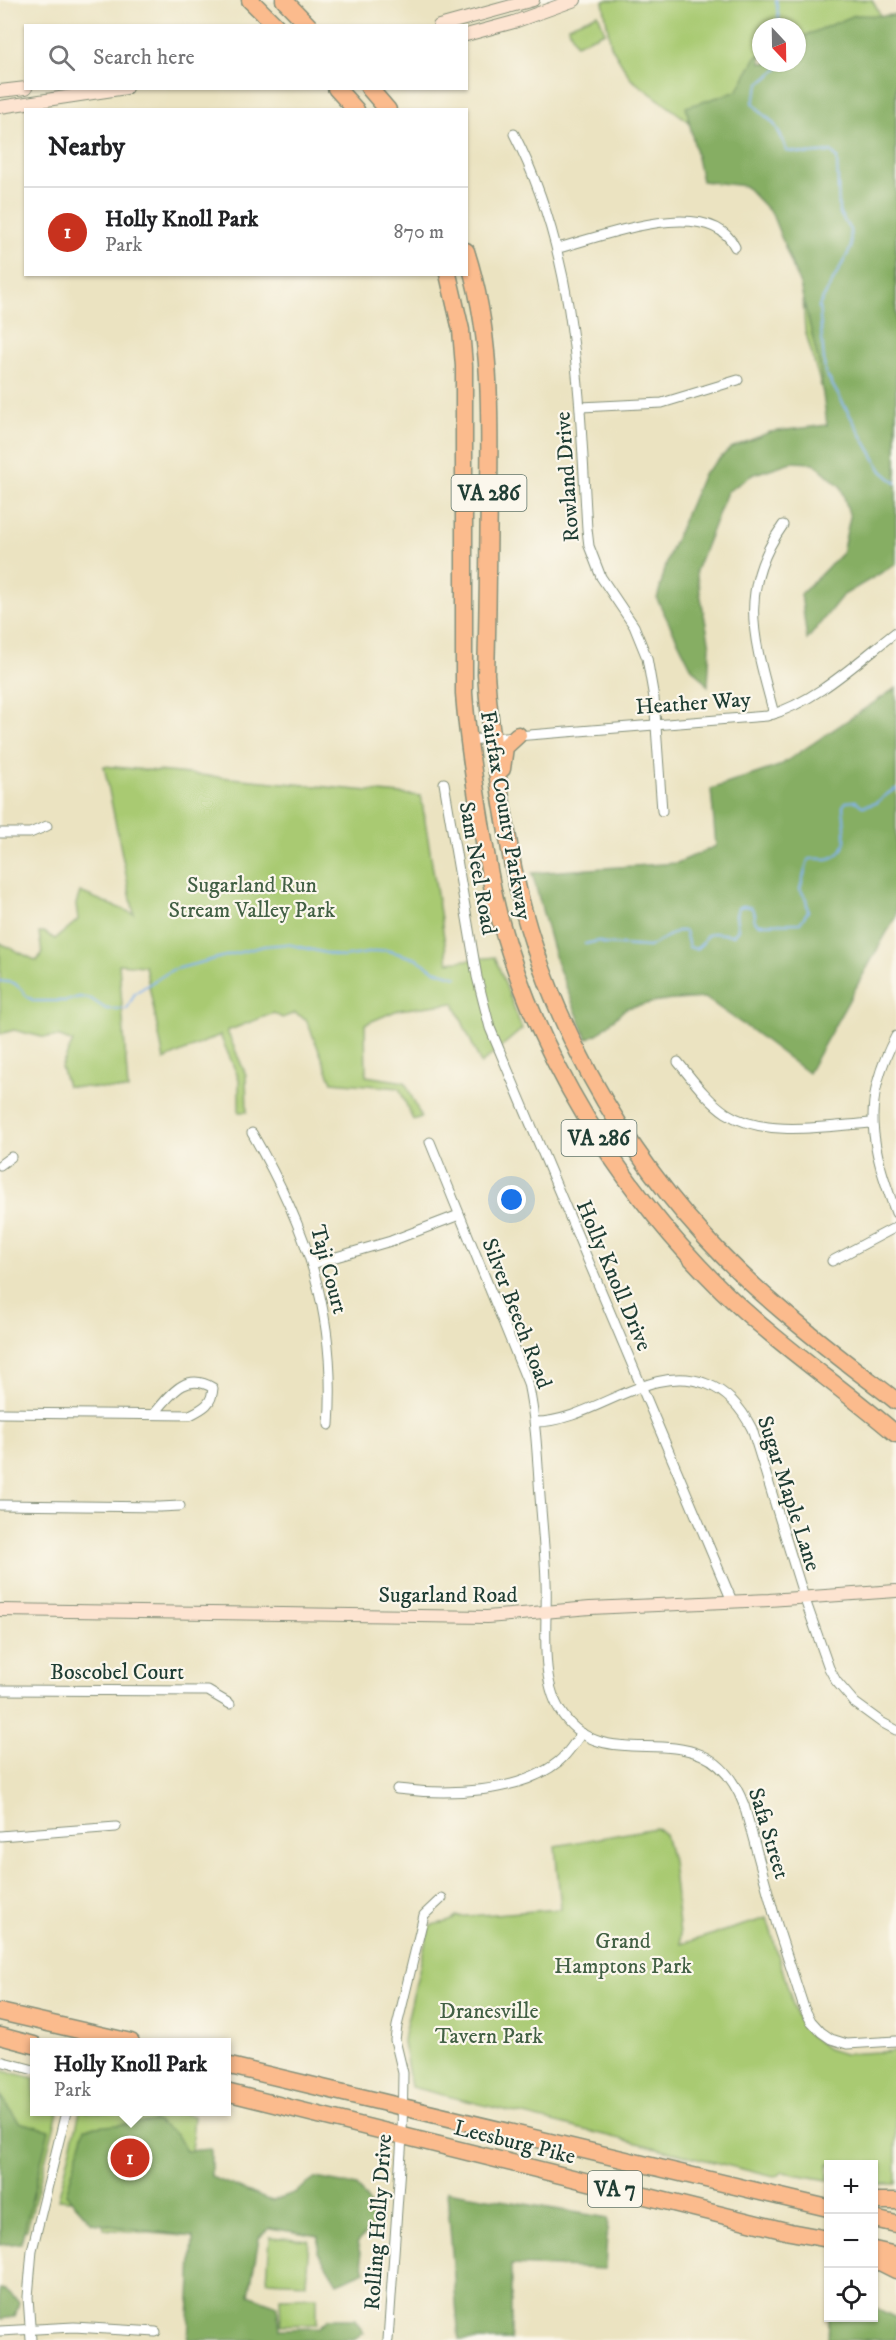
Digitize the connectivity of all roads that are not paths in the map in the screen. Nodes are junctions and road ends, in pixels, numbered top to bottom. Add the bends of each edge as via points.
1 (248, 0) edge
2 (284, 0) edge
3 (533, 0) edge
4 (575, 0) edge
5 (263, 24) edge
6 (274, 24) edge
7 (307, 24) edge
8 (446, 24) edge
9 (468, 34) edge
10 (24, 88) edge
11 (113, 90) edge
12 (338, 90) edge
13 (371, 90) edge
14 (376, 90) edge
15 (0, 92) edge
16 (0, 107) edge
17 (354, 108) edge
18 (387, 108) edge
19 (387, 108) edge
20 (514, 134) dead end
21 (735, 247) dead end
22 (558, 248) junction
23 (468, 258) edge
24 (448, 276) edge
25 (738, 380) dead end
26 (581, 407) junction
27 (783, 525) dead end
28 (896, 632) edge
29 (774, 714) junction
30 (656, 724) junction
31 (518, 735) junction
32 (492, 738) junction
33 (468, 740) junction
34 (499, 782) junction
35 (444, 783) dead end
36 (662, 811) dead end
37 (47, 826) dead end
38 (0, 833) edge
39 (474, 959) joint
40 (896, 1036) edge
41 (678, 1062) dead end
42 (872, 1123) junction
43 (252, 1133) dead end
44 (430, 1142) dead end
45 (11, 1157) dead end
46 (0, 1165) edge
47 (896, 1213) edge
48 (459, 1215) junction
49 (896, 1227) edge
50 (832, 1261) dead end
51 (312, 1264) junction
52 (642, 1387) junction
53 (896, 1401) edge
54 (0, 1413) edge
55 (153, 1414) junction
56 (535, 1422) junction
57 (329, 1425) dead end
58 (896, 1434) edge
59 (0, 1505) edge
60 (180, 1506) dead end
61 (896, 1591) edge
62 (806, 1597) junction
63 (732, 1601) junction
64 (0, 1610) edge
65 (547, 1613) junction
66 (0, 1690) edge
67 (230, 1704) dead end
68 (896, 1730) edge
69 (582, 1732) junction
70 (397, 1789) dead end
71 (116, 1827) dead end
72 (0, 1836) edge
73 (442, 1898) dead end
74 (0, 2012) edge
75 (0, 2036) edge
76 (85, 2037) edge
77 (896, 2041) edge
78 (30, 2044) edge
79 (0, 2061) edge
80 (231, 2066) edge
81 (30, 2069) edge
82 (231, 2093) edge
83 (402, 2106) junction
84 (65, 2116) edge
85 (402, 2137) junction
86 (740, 2186) junction
87 (824, 2197) edge
88 (878, 2201) edge
89 (896, 2201) edge
90 (824, 2207) edge
91 (878, 2220) edge
92 (896, 2224) edge
93 (824, 2241) edge
94 (878, 2251) edge
95 (896, 2255) edge
96 (878, 2261) edge
97 (896, 2270) edge
98 (30, 2328) junction
99 (0, 2331) edge
100 (156, 2332) dead end
101 (31, 2340) edge
102 (388, 2340) edge

1 - 5 highway
1 - 6 highway
2 - 7 highway
3 - 8 street
4 - 9 street
10 - 15 street
11 - 16 street
12 - 17 highway
13 - 18 highway
14 - 19 highway
20 - 22 street, Rowland Drive via 538,187
21 - 22 street via 719,228 680,221 652,223
22 - 26 street, Rowland Drive via 571,312
23 - 32 highway, Fairfax County Parkway / VA 286 via 487,348 490,435 486,674
24 - 33 highway, Fairfax County Parkway / VA 286 via 461,330 464,366 464,693
25 - 26 street via 662,403
26 - 30 street, Rowland Drive via 590,546 601,578 634,626 644,649 652,676
27 - 29 street via 766,552 753,602 754,636
28 - 29 street, Heather Way via 811,696
29 - 30 street, Heather Way
30 - 31 street, Heather Way
30 - 36 street, Rowland Drive
31 - 32 street, Heather Way
31 - 34 highway via 506,747
32 - 33 street, Heather Way
32 - 34 highway, Fairfax County Parkway / VA 286
33 - 58 highway, Fairfax County Parkway / VA 286 via 499,917 550,1050 599,1137 673,1239 722,1290
34 - 53 highway, Fairfax County Parkway / VA 286 via 513,867 535,946 569,1032 625,1133 675,1202 722,1256 768,1300
35 - 39 street, Sam Neel Road
37 - 38 street via 30,833
39 - 52 street, Holly Knoll Drive via 490,1028
40 - 42 street via 874,1091
41 - 42 street via 714,1104 748,1124 775,1128
42 - 47 street
43 - 51 street, Taji Court via 295,1215
44 - 48 street, Silver Beech Road
45 - 46 street
48 - 51 street via 391,1242
48 - 56 street, Silver Beech Road via 523,1366
49 - 50 street
51 - 57 street, Taji Court via 327,1337
52 - 56 street, Sugar Maple Lane via 578,1413
52 - 62 street, Sugar Maple Lane via 663,1379 698,1381 720,1390 739,1408 752,1429
52 - 63 street, Holly Knoll Drive
54 - 55 street
55 - 55 street via 190,1415 206,1407 213,1397 213,1388 204,1382 188,1382
56 - 65 street, Silver Beech Road
59 - 60 street
61 - 62 street, Sugarland Road
62 - 63 street, Sugarland Road
62 - 68 street, Sugar Maple Lane via 819,1644 836,1681 867,1714
63 - 65 street, Sugarland Road
64 - 65 street, Sugarland Road via 458,1617
65 - 69 street, Safa Street via 552,1693 564,1716
66 - 67 street, Boscobel Court via 208,1691
69 - 70 street via 560,1761 513,1782 470,1792 436,1794
69 - 77 street, Safa Street via 614,1745 683,1748 705,1756 724,1771 744,1805 777,1925 811,2021 831,2039 847,2044
71 - 72 street
73 - 83 street, Rolling Holly Drive via 424,1915 397,2026 395,2040 403,2073
74 - 76 highway
75 - 78 highway
79 - 81 street
80 - 83 highway, Leesburg Pike / VA 7
82 - 85 highway, Leesburg Pike / VA 7
83 - 85 street, Rolling Holly Drive
83 - 86 highway, Leesburg Pike / VA 7
84 - 98 street via 32,2250
85 - 93 highway, Leesburg Pike / VA 7
85 - 102 street, Rolling Holly Drive
86 - 87 highway
86 - 90 highway, Leesburg Pike / VA 7
88 - 89 highway
91 - 92 highway
94 - 95 highway
96 - 97 highway
98 - 99 street
98 - 100 street
98 - 101 street

